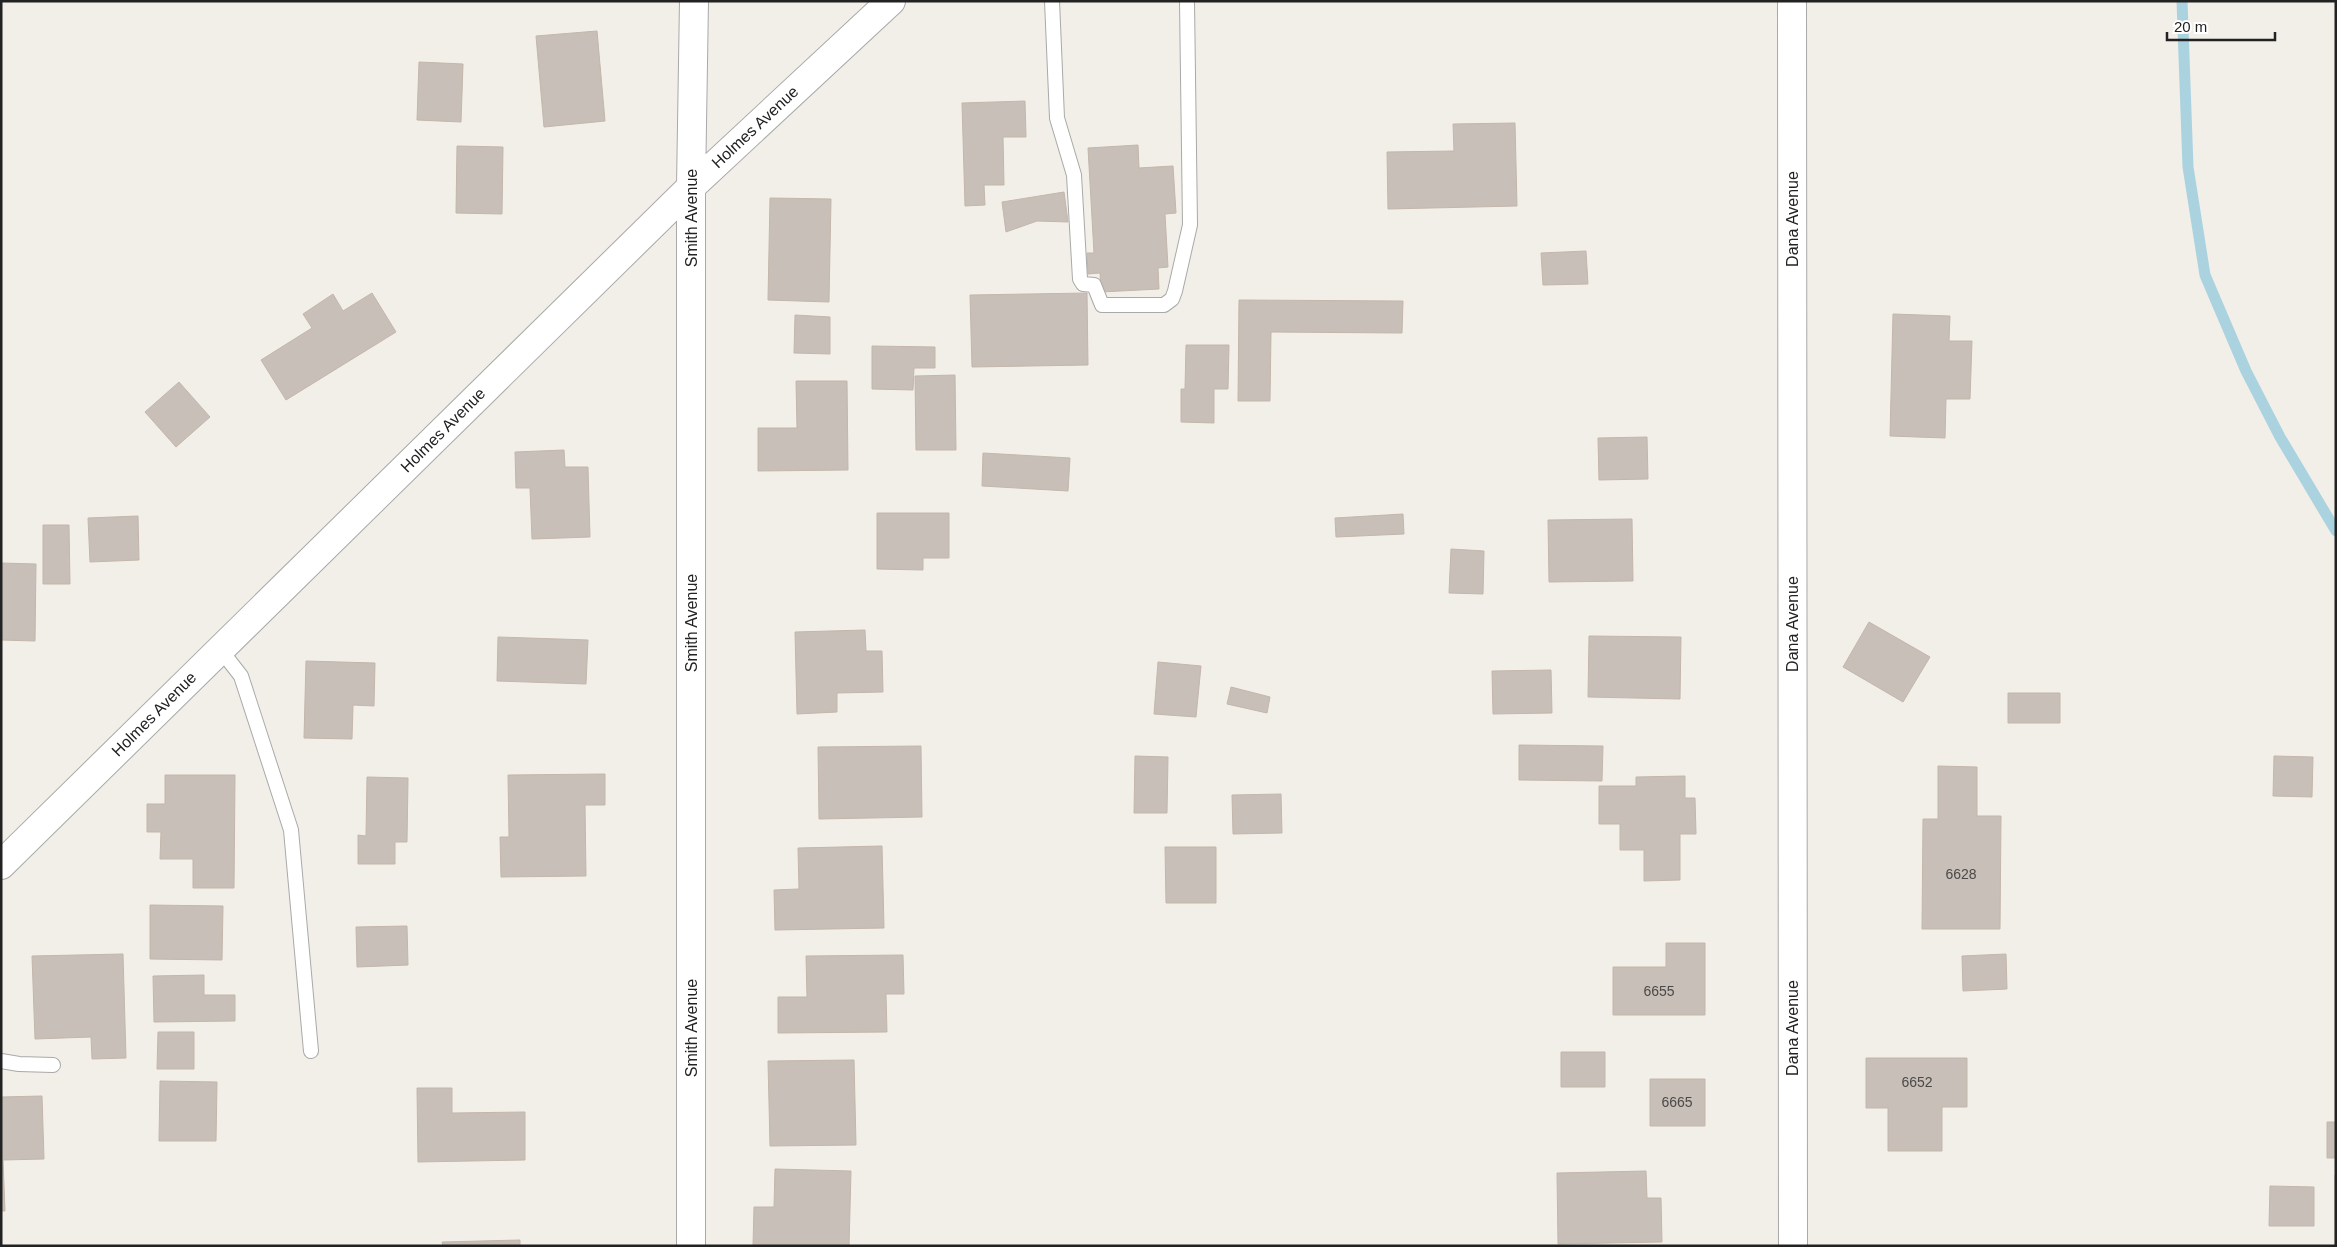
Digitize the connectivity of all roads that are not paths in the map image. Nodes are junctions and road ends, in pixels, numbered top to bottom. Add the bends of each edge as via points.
1 (694, 1) edge
2 (890, 1) edge
3 (1052, 1) edge
4 (1186, 1) edge
5 (1792, 1) edge
6 (691, 186) junction
7 (220, 650) junction
8 (1, 864) edge
9 (311, 1051) dead end
10 (1, 1061) edge
11 (53, 1065) dead end
12 (691, 1246) edge
13 (1792, 1246) edge

1 - 6 street, Smith Avenue
2 - 6 street, Holmes Avenue
3 - 4 lane via 1058,118 1074,175 1080,279 1083,284 1094,285 1102,305 1164,305 1172,299 1175,291 1190,225
5 - 13 street, Dana Avenue
6 - 7 street, Holmes Avenue
6 - 12 street, Smith Avenue
7 - 8 street, Holmes Avenue
7 - 9 lane via 241,676 290,830
10 - 11 lane

